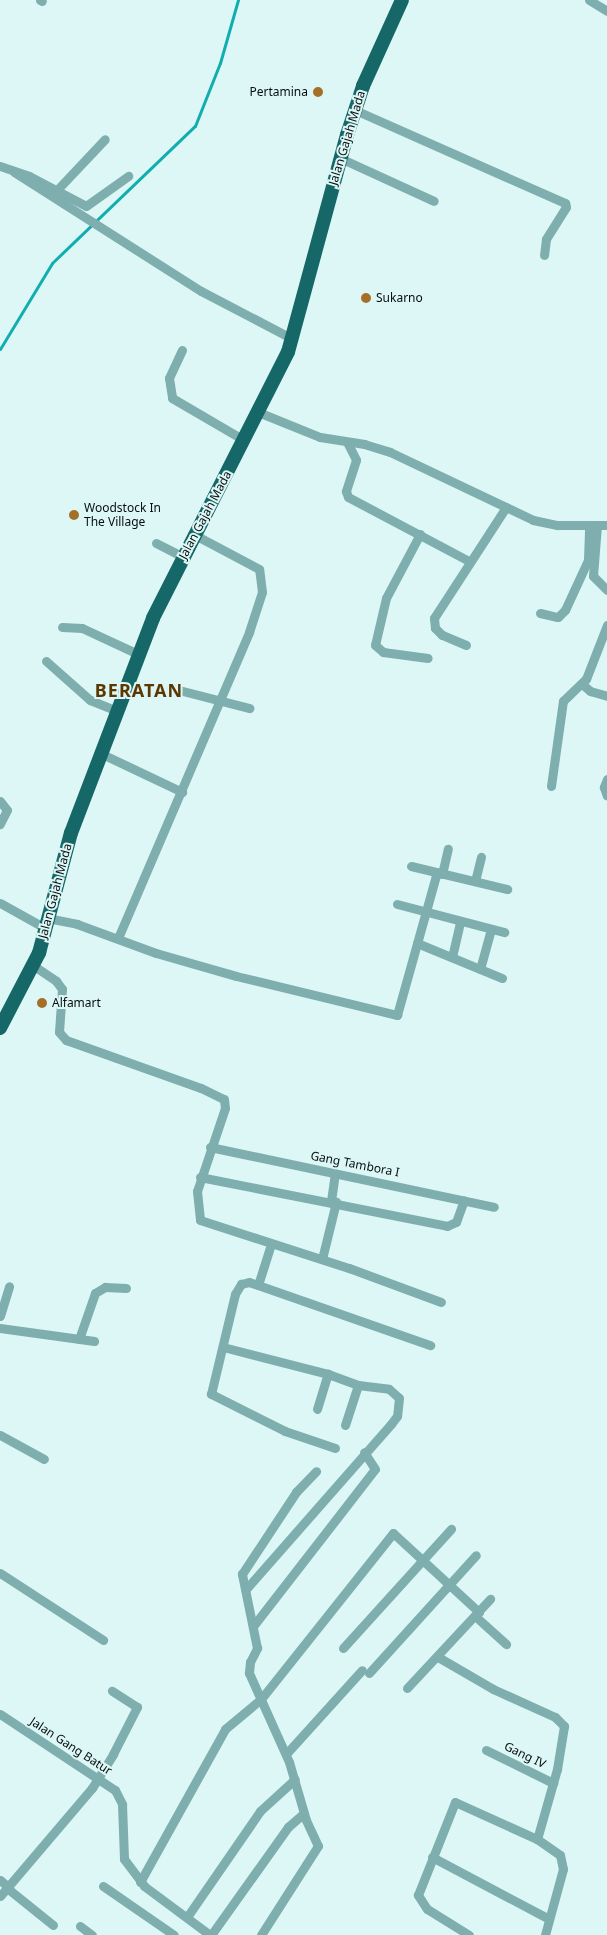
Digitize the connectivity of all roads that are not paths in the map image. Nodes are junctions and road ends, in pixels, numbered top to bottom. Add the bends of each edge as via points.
1 (402, 0) edge
2 (589, 0) edge
3 (607, 11) edge
4 (355, 110) junction
5 (105, 139) dead end
6 (340, 158) junction
7 (0, 166) edge
8 (14, 172) junction
9 (128, 176) dead end
10 (56, 191) junction
11 (434, 201) dead end
12 (544, 255) dead end
13 (293, 339) junction
14 (182, 350) dead end
15 (258, 412) junction
16 (244, 440) junction
17 (347, 442) junction
18 (506, 507) junction
19 (593, 525) junction
20 (607, 525) edge
21 (420, 534) junction
22 (195, 535) junction
23 (156, 543) dead end
24 (183, 557) junction
25 (470, 561) junction
26 (607, 590) edge
27 (540, 613) dead end
28 (607, 625) edge
29 (62, 627) dead end
30 (466, 645) dead end
31 (138, 654) junction
32 (428, 658) dead end
33 (46, 661) dead end
34 (582, 684) junction
35 (171, 688) dead end
36 (607, 696) edge
37 (219, 702) junction
38 (249, 708) dead end
39 (117, 710) junction
40 (100, 753) junction
41 (607, 779) edge
42 (551, 786) dead end
43 (182, 792) junction
44 (607, 796) edge
45 (0, 801) edge
46 (0, 824) edge
47 (448, 849) dead end
48 (482, 856) dead end
49 (411, 866) dead end
50 (439, 873) junction
51 (475, 881) junction
52 (507, 889) dead end
53 (0, 903) edge
54 (397, 904) dead end
55 (426, 912) junction
56 (460, 921) junction
57 (46, 923) junction
58 (491, 929) junction
59 (504, 932) dead end
60 (118, 938) junction
61 (417, 943) junction
62 (452, 957) junction
63 (34, 966) junction
64 (480, 969) junction
65 (502, 978) dead end
66 (0, 1028) edge
67 (210, 1147) junction
68 (335, 1173) junction
69 (200, 1177) junction
70 (464, 1200) junction
71 (333, 1201) junction
72 (494, 1206) dead end
73 (271, 1244) junction
74 (322, 1259) junction
75 (258, 1285) junction
76 (8, 1286) dead end
77 (126, 1288) dead end
78 (442, 1302) dead end
79 (0, 1316) edge
80 (0, 1328) edge
81 (79, 1339) junction
82 (94, 1342) dead end
83 (430, 1345) dead end
84 (223, 1347) junction
85 (328, 1374) junction
86 (358, 1385) junction
87 (317, 1409) dead end
88 (345, 1424) dead end
89 (0, 1435) edge
90 (335, 1448) dead end
91 (364, 1452) junction
92 (44, 1459) dead end
93 (316, 1471) dead end
94 (451, 1529) dead end
95 (476, 1555) dead end
96 (423, 1560) junction
97 (0, 1573) edge
98 (450, 1585) junction
99 (246, 1589) junction
100 (490, 1599) dead end
101 (477, 1614) junction
102 (254, 1625) junction
103 (103, 1640) dead end
104 (506, 1644) dead end
105 (343, 1648) dead end
106 (438, 1657) junction
107 (407, 1688) dead end
108 (112, 1691) dead end
109 (262, 1699) junction
110 (0, 1714) edge
111 (486, 1750) dead end
112 (286, 1754) junction
113 (98, 1779) junction
114 (295, 1779) junction
115 (553, 1783) junction
116 (304, 1813) junction
117 (537, 1839) junction
118 (432, 1857) junction
119 (0, 1880) edge
120 (140, 1882) junction
121 (103, 1886) dead end
122 (7, 1887) junction
123 (0, 1896) edge
124 (187, 1917) junction
125 (549, 1920) junction
126 (53, 1925) dead end
127 (80, 1926) dead end
128 (92, 1935) edge
129 (174, 1935) edge
130 (211, 1935) edge
131 (261, 1935) edge
132 (469, 1935) edge
133 (544, 1935) edge

1 - 4 highway, Jalan Gajah Mada
2 - 3 street
4 - 6 highway, Jalan Gajah Mada
4 - 12 street via 565,203 566,208 546,239
5 - 10 street
6 - 11 street
6 - 13 highway, Jalan Gajah Mada
7 - 8 street
8 - 10 street via 30,176
8 - 13 street via 93,219 201,291
9 - 10 street via 86,206
13 - 15 highway, Jalan Gajah Mada
14 - 16 street via 169,378 172,398
15 - 16 highway, Jalan Gajah Mada
15 - 17 street via 306,432
16 - 22 highway, Jalan Gajah Mada
17 - 18 street via 390,452
17 - 21 street via 356,460 346,491 348,497
18 - 19 street via 542,522
18 - 25 street
19 - 20 street
19 - 26 street via 593,576
19 - 27 street via 588,560 565,610 558,617
21 - 25 street
21 - 32 street via 386,598 375,645 383,652
22 - 24 highway, Jalan Gajah Mada
22 - 37 street via 255,566 263,580 254,619
23 - 24 street
24 - 31 highway, Jalan Gajah Mada
25 - 30 street via 439,609 434,623 442,635
28 - 34 street
29 - 31 street via 82,628
31 - 39 highway, Jalan Gajah Mada
33 - 39 street via 90,700
34 - 36 street via 590,691
34 - 42 street via 568,693 560,710
35 - 37 street
37 - 38 street
37 - 43 street
39 - 40 highway, Jalan Gajah Mada
40 - 43 street
40 - 57 highway, Jalan Gajah Mada via 71,833
41 - 44 street via 604,787
43 - 60 street
45 - 46 street via 7,810
47 - 50 street
48 - 51 street
49 - 50 street
50 - 51 street
50 - 55 street
51 - 52 street
53 - 57 street
54 - 55 street
55 - 56 street
55 - 61 street
56 - 58 street
56 - 62 street
57 - 60 street
57 - 63 highway, Jalan Gajah Mada
58 - 59 street
58 - 64 street
60 - 61 street via 156,953 236,976 397,1016
61 - 62 street
62 - 64 street
63 - 66 highway, Jalan Gajah Mada
63 - 67 street via 62,989 58,1030 66,1040 222,1097 225,1108
64 - 65 street
67 - 68 street, Gang Tambora I
67 - 69 street
68 - 70 street, Gang Tambora I
68 - 71 street
69 - 71 street
69 - 73 street via 196,1204 200,1220
70 - 71 street via 456,1222 446,1226
70 - 72 street, Gang Tambora I
71 - 74 street
73 - 74 street
73 - 75 street
74 - 78 street
75 - 83 street
75 - 84 street via 244,1282 237,1288
76 - 79 street
77 - 81 street via 105,1287 95,1294
80 - 81 street
81 - 82 street
84 - 85 street
84 - 90 street via 211,1394 285,1431
85 - 86 street
85 - 87 street
86 - 88 street
86 - 91 street via 389,1389 399,1398 397,1416 392,1424
89 - 92 street
91 - 99 street
91 - 102 street via 376,1470
93 - 99 street via 296,1492 242,1574
94 - 96 street
95 - 98 street
96 - 98 street
96 - 105 street
96 - 109 street via 393,1533
97 - 103 street
98 - 101 street
98 - 112 street
99 - 102 street
100 - 101 street
101 - 104 street
101 - 106 street
102 - 109 street via 257,1648 249,1673
106 - 107 street
106 - 115 street via 493,1689 560,1720 566,1733
108 - 113 street via 137,1707
109 - 112 street
109 - 120 street via 225,1729
110 - 113 street, Jalan Gang Batur
111 - 115 street, Gang IV
112 - 114 street
113 - 120 street, Jalan Gang Batur via 118,1793 122,1804 122,1856
113 - 122 street
114 - 116 street
114 - 124 street via 260,1811
115 - 117 street
116 - 130 street via 288,1827
116 - 131 street via 318,1849
117 - 118 street via 455,1802
117 - 125 street via 563,1861
118 - 125 street
118 - 132 street via 420,1885 420,1900
119 - 122 street
120 - 124 street
121 - 129 street
122 - 123 street
122 - 126 street
124 - 130 street
125 - 133 street
127 - 128 street

